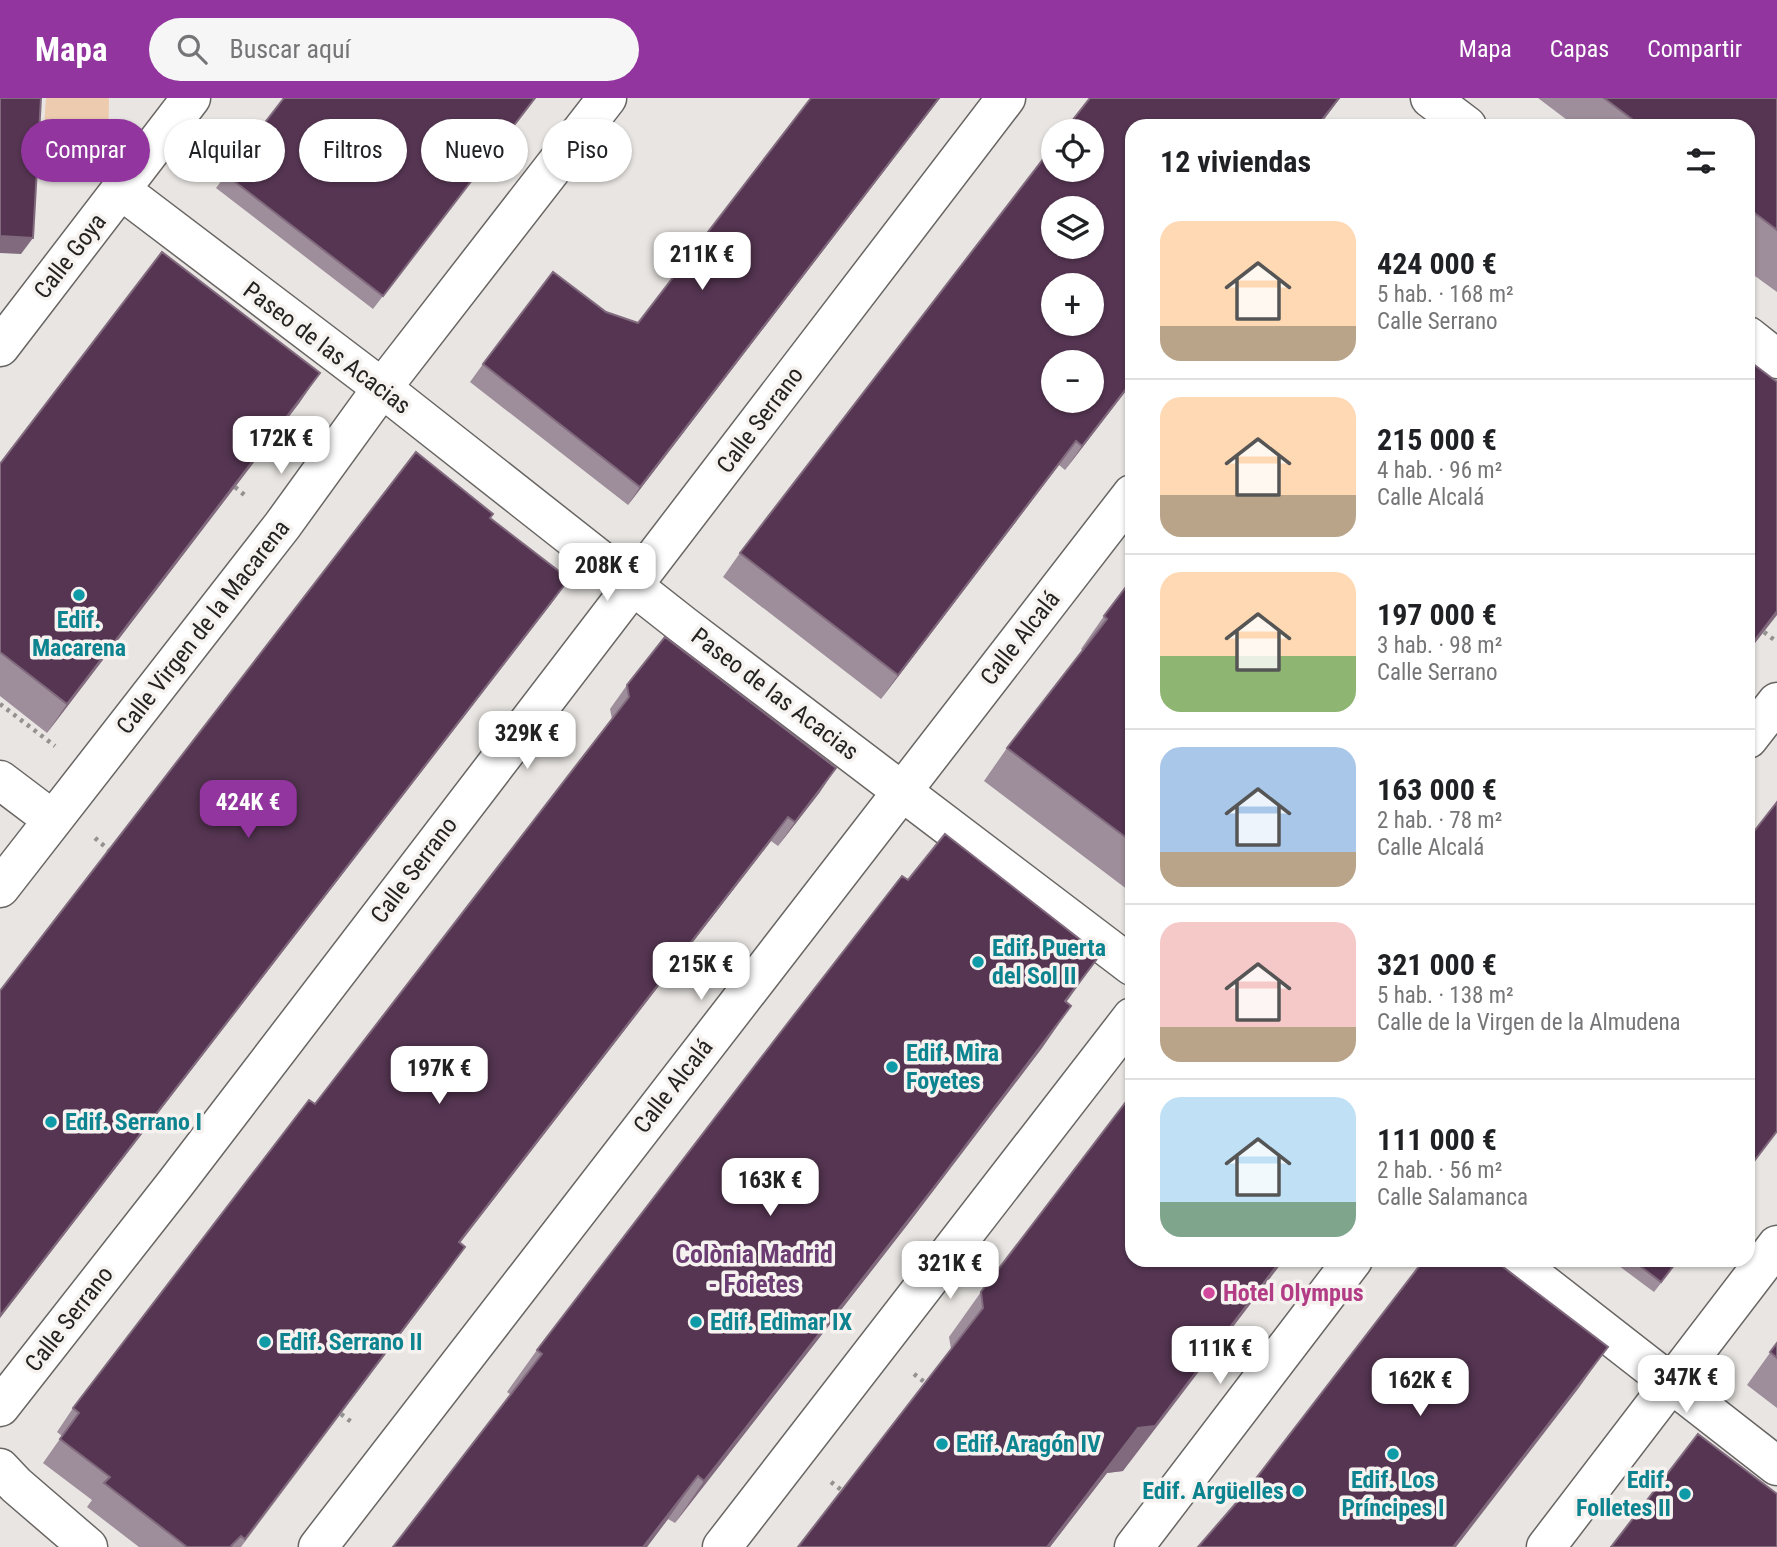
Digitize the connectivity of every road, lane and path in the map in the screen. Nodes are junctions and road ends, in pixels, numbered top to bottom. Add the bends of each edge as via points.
1 (191, 98) edge
2 (607, 98) edge
3 (1006, 98) edge
4 (1431, 106) edge
5 (1454, 119) edge
6 (121, 190) junction
7 (40, 295) junction
8 (0, 296) edge
9 (1755, 342) edge
10 (0, 347) edge
11 (1777, 359) edge
12 (382, 388) junction
13 (1125, 503) edge
14 (633, 586) junction
15 (1765, 632) edge
16 (1777, 642) edge
17 (1777, 702) edge
18 (0, 704) edge
19 (1755, 730) edge
20 (90, 772) junction
21 (0, 780) edge
22 (902, 791) junction
23 (52, 820) junction
24 (0, 888) edge
25 (1125, 960) edge
26 (1125, 1026) edge
27 (1777, 1245) edge
28 (1348, 1267) edge
29 (1522, 1267) edge
30 (1673, 1383) junction
31 (0, 1407) edge
32 (1777, 1466) edge
33 (0, 1468) edge
34 (88, 1547) edge
35 (318, 1547) edge
36 (722, 1547) edge
37 (1134, 1547) edge
38 (1546, 1547) edge

1 - 6 street, Calle Goya
2 - 12 street, Calle Virgen de la Macarena
3 - 14 street, Calle Serrano
4 - 5 street
6 - 7 street, Calle Goya
6 - 12 street, Paseo de las Acacias
7 - 8 street
7 - 10 street, Calle Goya
9 - 11 street
12 - 14 street, Paseo de las Acacias
12 - 20 street, Calle Virgen de la Macarena via 282,526
13 - 22 street, Calle Alcalá
14 - 22 street, Paseo de las Acacias
14 - 31 street, Calle Serrano
15 - 16 path
17 - 19 street
18 - 20 path
20 - 23 street, Calle Virgen de la Macarena
21 - 23 street
22 - 25 street, Paseo de las Acacias
22 - 35 street, Calle Alcalá
23 - 24 street, Calle Virgen de la Macarena
26 - 36 street
27 - 30 street
28 - 37 street
29 - 30 street
30 - 32 street
30 - 38 street
33 - 34 street

